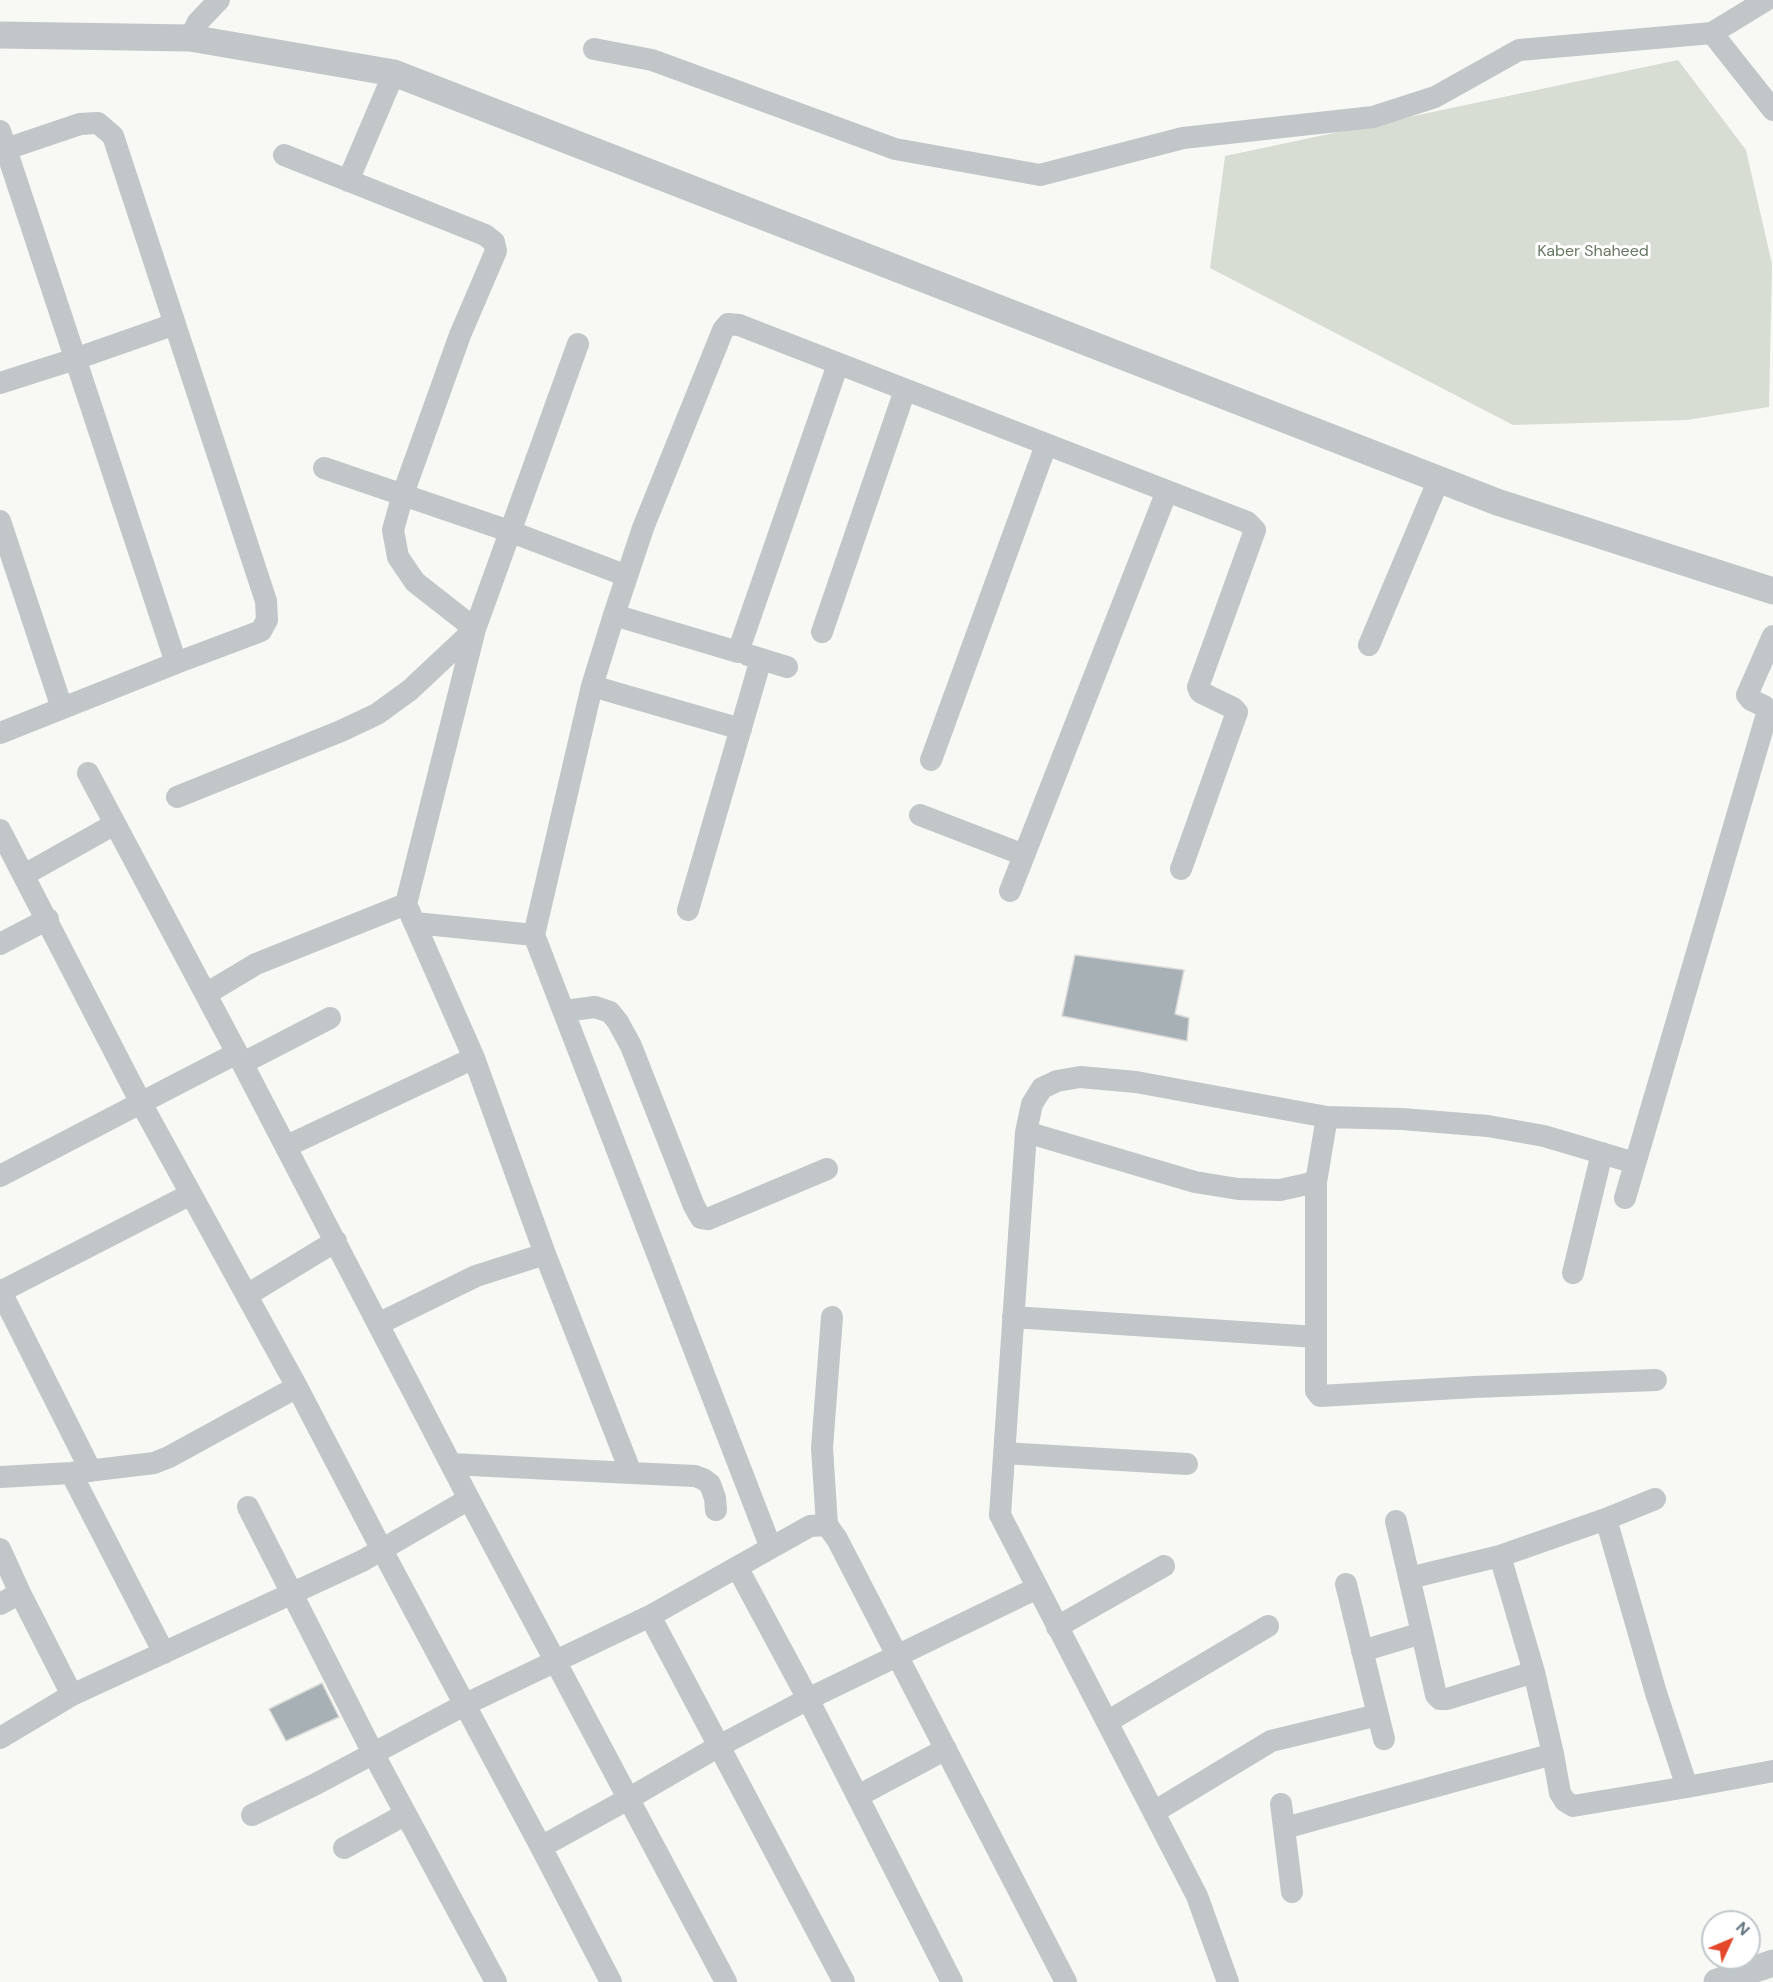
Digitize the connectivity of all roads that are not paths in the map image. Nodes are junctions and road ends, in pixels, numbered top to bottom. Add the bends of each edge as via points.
1 (219, 0) edge
2 (1766, 0) edge
3 (1712, 33) junction
4 (0, 35) edge
5 (190, 38) junction
6 (594, 49) dead end
7 (394, 73) junction
8 (1773, 110) edge
9 (3, 140) edge
10 (284, 155) dead end
11 (348, 181) junction
12 (175, 324) junction
13 (578, 344) dead end
14 (75, 359) junction
15 (838, 363) junction
16 (0, 382) edge
17 (905, 390) junction
18 (1046, 444) junction
19 (324, 468) dead end
20 (1439, 479) junction
21 (1167, 491) junction
22 (403, 494) junction
23 (0, 521) edge
24 (510, 531) junction
25 (627, 576) junction
26 (1771, 585) edge
27 (614, 615) junction
28 (475, 629) junction
29 (822, 632) dead end
30 (1773, 636) edge
31 (1369, 645) dead end
32 (738, 652) junction
33 (761, 659) junction
34 (176, 663) junction
35 (787, 667) dead end
36 (592, 686) junction
37 (62, 708) junction
38 (741, 729) junction
39 (0, 733) edge
40 (931, 760) dead end
41 (88, 774) dead end
42 (177, 797) dead end
43 (920, 816) dead end
44 (116, 824) junction
45 (2, 837) edge
46 (1024, 855) junction
47 (1181, 869) dead end
48 (24, 875) junction
49 (1010, 891) dead end
50 (687, 910) dead end
51 (410, 914) junction
52 (48, 919) junction
53 (534, 935) junction
54 (0, 944) edge
55 (206, 994) junction
56 (564, 1011) junction
57 (330, 1018) dead end
58 (240, 1058) junction
59 (474, 1058) junction
60 (141, 1102) junction
61 (1327, 1117) junction
62 (1026, 1132) junction
63 (287, 1146) junction
64 (1602, 1153) junction
65 (1635, 1162) junction
66 (827, 1169) dead end
67 (0, 1176) edge
68 (1316, 1182) junction
69 (191, 1194) junction
70 (1625, 1198) dead end
71 (336, 1241) junction
72 (545, 1254) junction
73 (1573, 1273) dead end
74 (0, 1292) edge
75 (247, 1295) junction
76 (832, 1317) dead end
77 (1013, 1317) junction
78 (378, 1324) junction
79 (1316, 1336) junction
80 (1656, 1380) dead end
81 (297, 1387) junction
82 (1004, 1453) junction
83 (451, 1464) junction
84 (1187, 1464) dead end
85 (81, 1472) junction
86 (632, 1473) junction
87 (0, 1477) edge
88 (468, 1498) junction
89 (1655, 1499) dead end
90 (248, 1507) dead end
91 (716, 1510) dead end
92 (1606, 1519) junction
93 (1396, 1521) dead end
94 (827, 1525) junction
95 (771, 1548) junction
96 (0, 1549) edge
97 (382, 1550) junction
98 (1500, 1556) junction
99 (1164, 1566) dead end
100 (737, 1567) junction
101 (1409, 1578) junction
102 (1346, 1584) dead end
103 (1037, 1588) junction
104 (291, 1594) junction
105 (10, 1598) edge
106 (650, 1616) junction
107 (1268, 1626) dead end
108 (1057, 1627) junction
109 (1422, 1633) junction
110 (1362, 1651) junction
111 (164, 1653) junction
112 (897, 1655) junction
113 (555, 1660) junction
114 (1534, 1672) junction
115 (72, 1695) junction
116 (808, 1699) junction
117 (466, 1704) junction
118 (1378, 1715) junction
119 (1107, 1722) junction
120 (0, 1738) edge
121 (1384, 1739) dead end
122 (719, 1746) junction
123 (945, 1749) junction
124 (373, 1753) junction
125 (1553, 1754) junction
126 (1773, 1771) edge
127 (1687, 1787) junction
128 (858, 1796) junction
129 (628, 1799) junction
130 (1281, 1804) dead end
131 (1154, 1812) junction
132 (406, 1814) junction
133 (252, 1815) dead end
134 (1285, 1828) junction
135 (541, 1847) junction
136 (344, 1848) dead end
137 (1292, 1892) dead end
138 (1773, 1963) edge
139 (496, 1982) edge
140 (611, 1982) edge
141 (726, 1982) edge
142 (844, 1982) edge
143 (952, 1982) edge
144 (1066, 1982) edge
145 (1228, 1982) edge
146 (1717, 1982) edge

1 - 5 street via 198,22
2 - 3 street
3 - 6 street via 1519,50 1435,97 1373,117 1183,138 1040,175 895,149 652,60
3 - 8 street
4 - 5 street
5 - 7 street
7 - 11 street
7 - 20 street
9 - 12 street via 98,123 113,136
9 - 14 street
10 - 11 street
11 - 22 street via 485,235 494,242 496,251 460,335
12 - 14 street
12 - 34 street via 266,601 267,620 261,632
13 - 24 street
14 - 16 street
14 - 34 street
15 - 17 street
15 - 25 street via 728,324 643,528
15 - 32 street
17 - 18 street
17 - 29 street
18 - 21 street
18 - 40 street
19 - 22 street
20 - 26 street via 1497,502
20 - 31 street
21 - 46 street
21 - 47 street via 1247,522 1255,530 1198,687 1200,692 1237,712
22 - 24 street
22 - 28 street via 393,530 398,557 415,582
23 - 37 street
24 - 25 street
24 - 28 street
25 - 27 street
27 - 32 street
27 - 36 street
28 - 42 street via 410,690 377,714
28 - 51 street
30 - 65 street via 1748,695 1764,706 1766,717
32 - 33 street
33 - 35 street
33 - 38 street
34 - 37 street
36 - 38 street
36 - 53 street
37 - 39 street
38 - 50 street
41 - 44 street
43 - 46 street
44 - 48 street
44 - 55 street
45 - 48 street
46 - 49 street
48 - 52 street
51 - 53 street
51 - 55 street via 256,964
51 - 59 street
52 - 54 street
52 - 60 street
53 - 56 street
55 - 58 street
56 - 66 street via 596,1007 610,1012 618,1022 701,1218 708,1219
56 - 95 street
57 - 58 street
58 - 60 street
58 - 63 street
59 - 63 street
59 - 72 street
60 - 67 street
60 - 69 street
61 - 62 street via 1137,1082 1080,1077 1042,1088 1032,1104
61 - 64 street via 1488,1126 1544,1136
61 - 68 street
62 - 68 street via 1195,1182 1280,1190
62 - 77 street
63 - 71 street
64 - 65 street
64 - 73 street
65 - 70 street
68 - 79 street
69 - 74 street
69 - 75 street
71 - 75 street
71 - 78 street
72 - 78 street via 476,1276
72 - 86 street
74 - 85 street
75 - 81 street
76 - 94 street via 822,1448
77 - 79 street
77 - 82 street
78 - 83 street
79 - 80 street via 1316,1391 1320,1396
81 - 85 street via 154,1463
81 - 97 street
82 - 84 street
82 - 103 street via 1000,1515
83 - 86 street
83 - 88 street
85 - 87 street
85 - 111 street
86 - 91 street via 704,1479 710,1484
88 - 97 street
88 - 113 street
89 - 92 street
90 - 104 street
92 - 98 street
92 - 127 street
93 - 101 street
94 - 95 street via 810,1526
94 - 112 street
95 - 100 street
96 - 105 street
97 - 104 street
97 - 117 street
98 - 101 street
98 - 114 street
99 - 108 street
100 - 106 street
100 - 116 street
101 - 109 street
102 - 110 street
103 - 108 street
103 - 112 street
104 - 111 street
104 - 124 street
105 - 115 street
106 - 113 street
106 - 122 street
107 - 119 street
108 - 119 street
109 - 110 street
109 - 114 street via 1440,1699
110 - 118 street
111 - 115 street
112 - 116 street
112 - 123 street
113 - 117 street
113 - 129 street
114 - 125 street
115 - 120 street
116 - 122 street
116 - 128 street
117 - 124 street
117 - 135 street
118 - 121 street
118 - 131 street via 1271,1741
119 - 131 street
122 - 129 street
122 - 142 street
123 - 128 street
123 - 144 street
124 - 132 street
124 - 133 street
125 - 127 street via 1560,1793 1573,1806
125 - 134 street
126 - 127 street
128 - 143 street
129 - 135 street
129 - 141 street
130 - 134 street
131 - 145 street via 1197,1896
132 - 136 street
132 - 139 street
134 - 137 street
135 - 140 street
138 - 146 street

